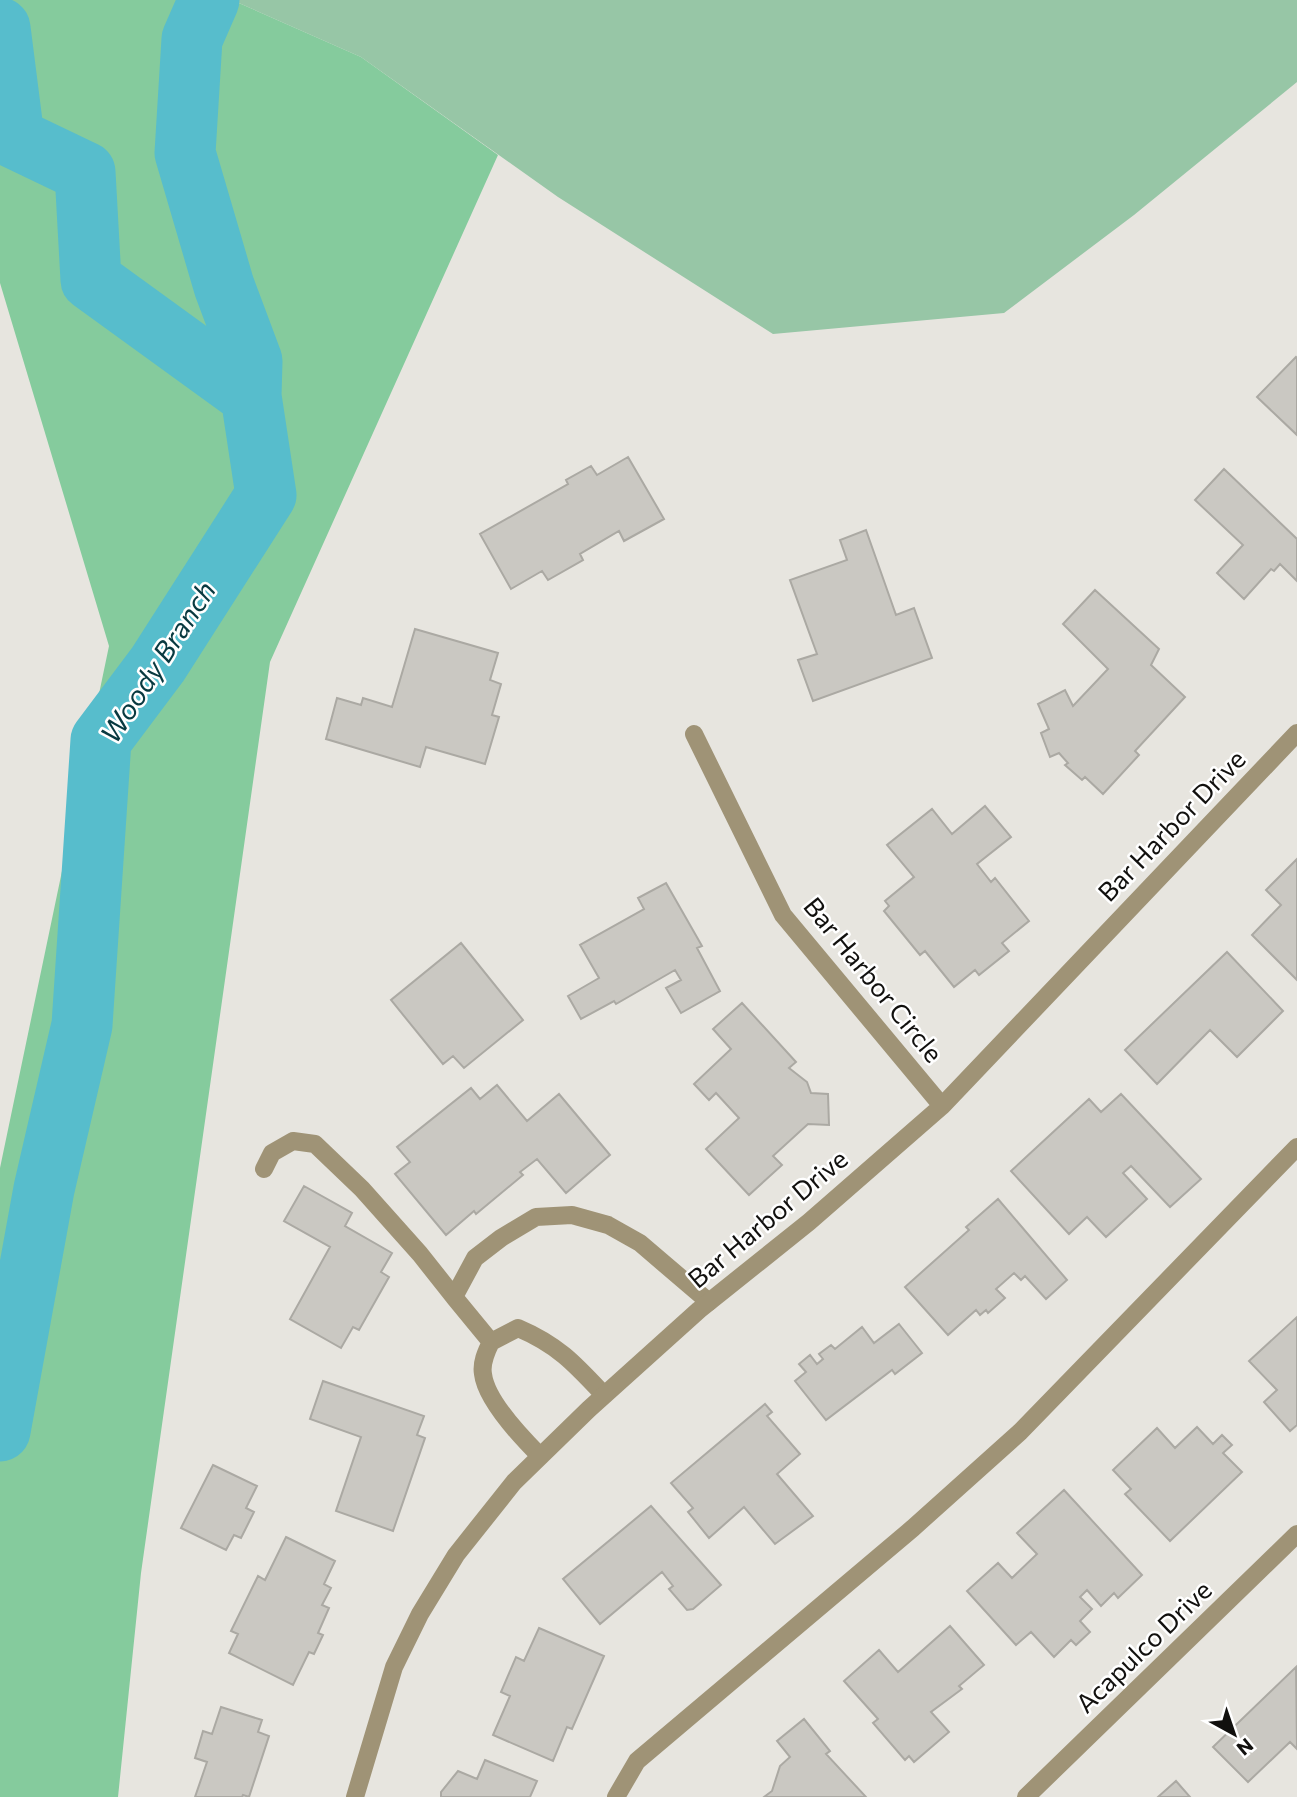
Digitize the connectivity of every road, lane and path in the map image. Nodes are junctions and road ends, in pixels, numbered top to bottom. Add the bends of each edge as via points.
1 (1297, 733) edge
2 (694, 734) dead end
3 (942, 1105) junction
4 (1297, 1147) edge
5 (264, 1169) dead end
6 (454, 1297) junction
7 (709, 1302) junction
8 (491, 1342) junction
9 (604, 1395) junction
10 (540, 1456) junction
11 (1297, 1534) edge
12 (355, 1797) edge
13 (616, 1797) edge
14 (1026, 1797) edge

1 - 3 street, Bar Harbor Drive
2 - 3 street, Bar Harbor Circle via 783,915
3 - 7 street, Bar Harbor Drive
4 - 13 street via 1020,1432 637,1761
5 - 6 street via 272,1153 293,1141 315,1144 362,1189
6 - 7 street via 475,1258 501,1238 536,1217 572,1215 608,1225 640,1242
6 - 8 street
7 - 9 street, Bar Harbor Drive
8 - 9 street via 518,1328 542,1339 564,1354
8 - 10 street via 483,1376 496,1405
9 - 10 street, Bar Harbor Drive
10 - 12 street, Bar Harbor Drive via 456,1555 420,1614 394,1667
11 - 14 street, Acapulco Drive

